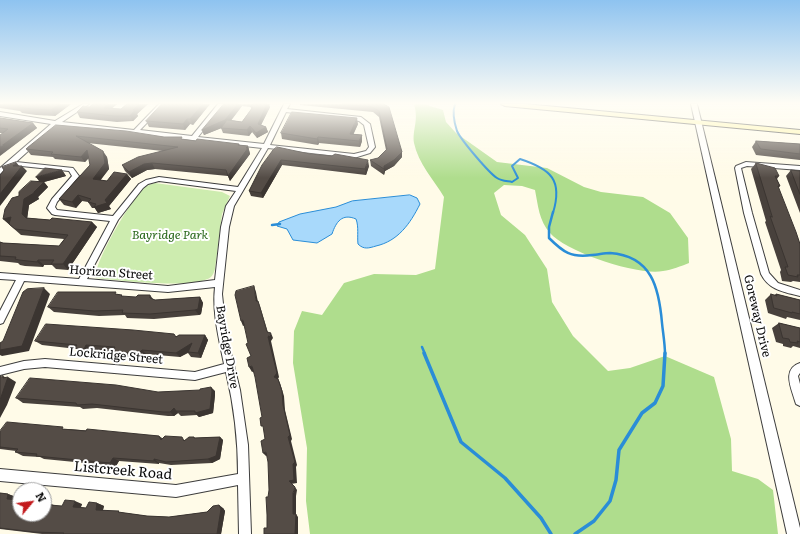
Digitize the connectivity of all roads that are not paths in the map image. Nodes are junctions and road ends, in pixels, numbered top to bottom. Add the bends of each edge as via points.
1 (49, 129) edge
2 (111, 129) edge
3 (138, 129) edge
4 (201, 129) edge
5 (274, 129) edge
6 (368, 129) edge
7 (699, 129) edge
8 (776, 129) edge
9 (135, 132) junction
10 (800, 132) edge
11 (194, 138) junction
12 (266, 146) junction
13 (9, 163) junction
14 (800, 168) edge
15 (0, 172) edge
16 (240, 189) junction
17 (115, 219) junction
18 (0, 276) edge
19 (21, 278) junction
20 (219, 283) junction
21 (81, 284) junction
22 (800, 292) edge
23 (0, 320) edge
24 (230, 367) junction
25 (800, 367) edge
26 (0, 371) edge
27 (800, 401) edge
28 (0, 475) edge
29 (244, 479) junction
30 (245, 534) edge
31 (794, 534) edge

1 - 13 street
2 - 9 street
3 - 9 street
4 - 11 street
5 - 12 street, Bayridge Drive
6 - 12 street via 372,147 368,152 354,156
7 - 31 street, Goreway Drive
8 - 10 main road
9 - 11 street
11 - 12 street
12 - 16 street, Bayridge Drive
13 - 15 street
13 - 17 street via 71,169 76,176 51,208 55,212
14 - 22 street via 746,164 738,166 767,280 778,287
16 - 17 street via 154,180 140,186
16 - 20 street, Bayridge Drive via 230,206 225,227
17 - 21 street
18 - 19 street, Horizon Street
19 - 21 street, Horizon Street
19 - 23 street
20 - 21 street, Horizon Street via 168,289
20 - 24 street, Bayridge Drive via 222,333
24 - 26 street, Lockridge Street via 195,376 45,363
24 - 29 street, Bayridge Drive via 243,445
25 - 27 street via 793,376
28 - 29 street, Listcreek Road via 176,491
29 - 30 street, Bayridge Drive

